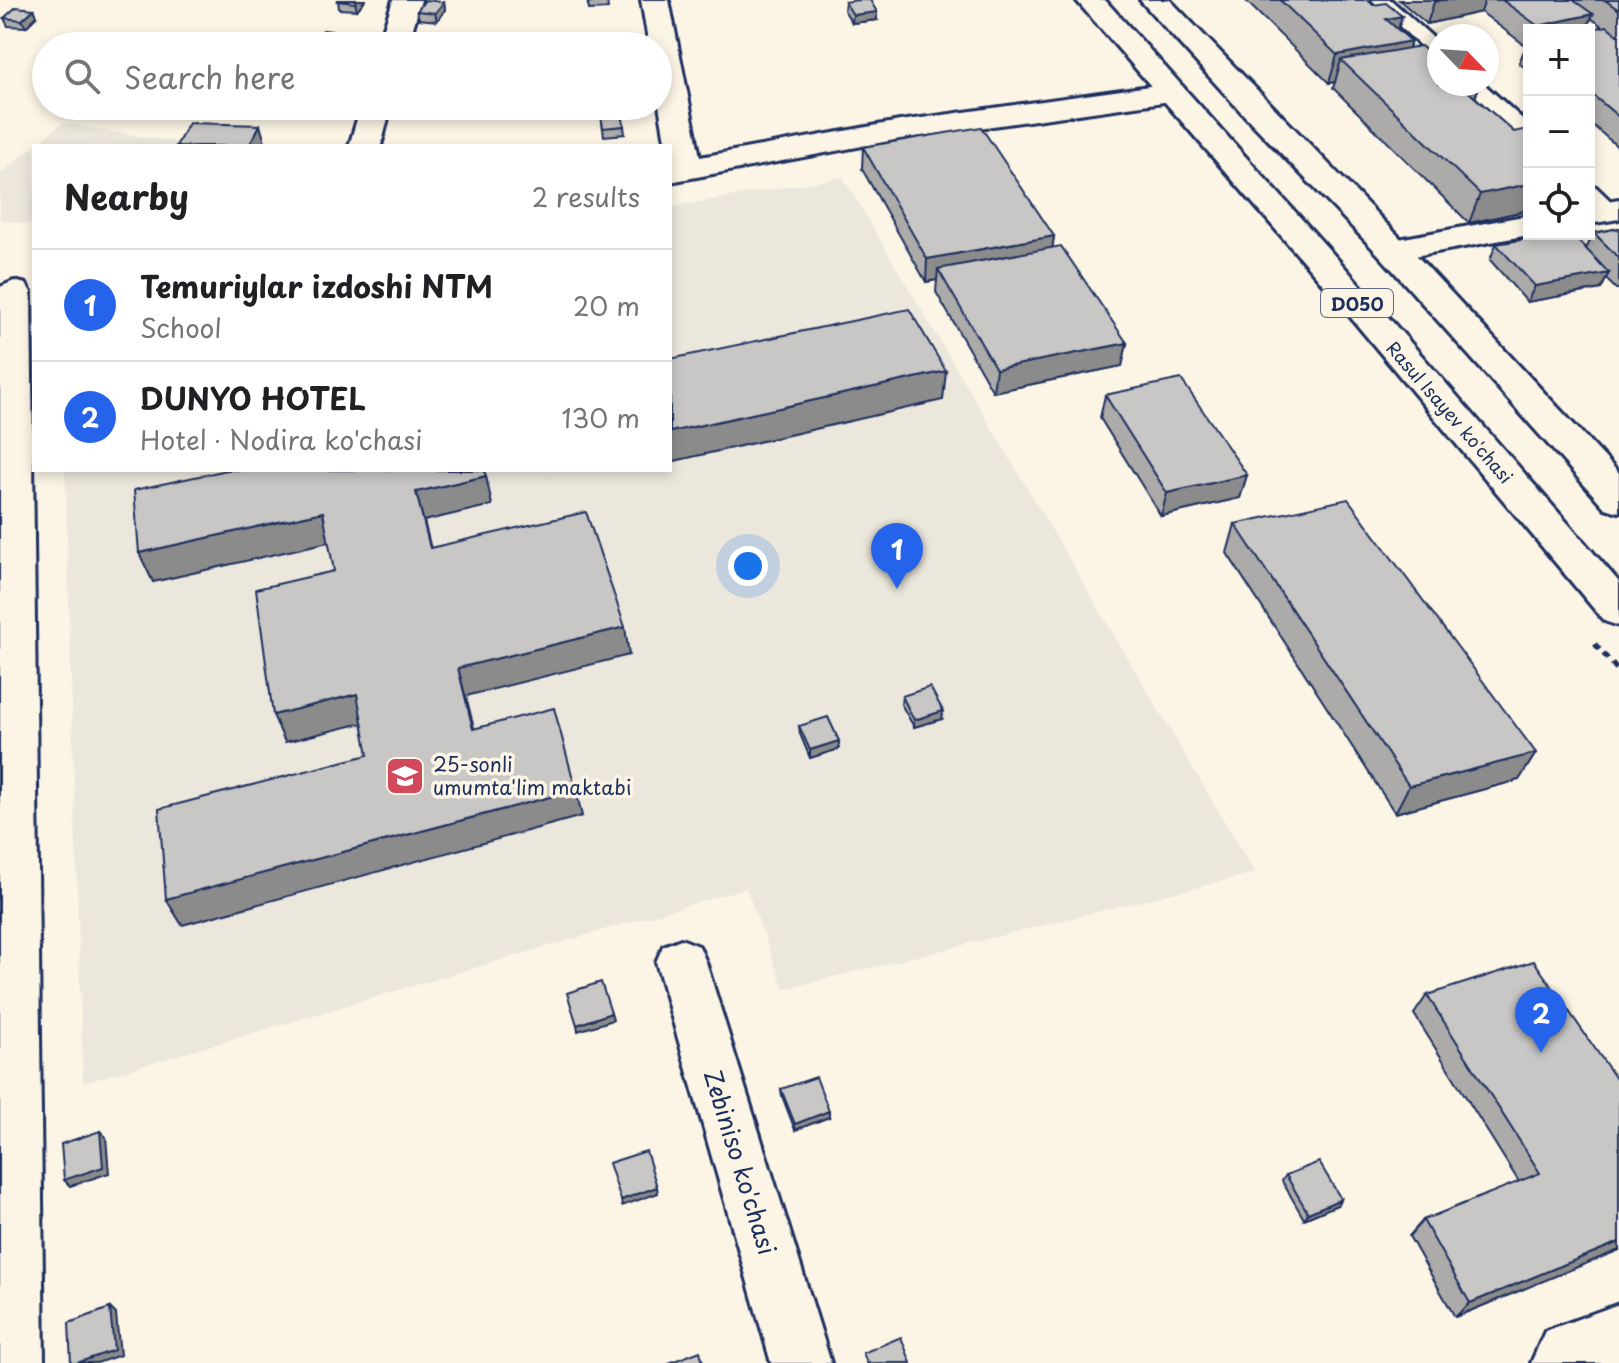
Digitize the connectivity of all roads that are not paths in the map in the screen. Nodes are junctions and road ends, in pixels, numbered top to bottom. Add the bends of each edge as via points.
1 (407, 0) edge
2 (655, 0) edge
3 (1090, 0) edge
4 (1154, 0) edge
5 (1381, 0) edge
6 (397, 32) edge
7 (659, 32) edge
8 (1427, 42) edge
9 (1171, 92) junction
10 (1486, 96) edge
11 (372, 120) edge
12 (671, 120) edge
13 (1523, 130) edge
14 (366, 144) edge
15 (678, 171) edge
16 (1523, 226) edge
17 (1393, 250) junction
18 (16, 292) edge
19 (1619, 498) edge
20 (1619, 610) edge
21 (681, 962) dead end
22 (1619, 1334) edge
23 (14, 1363) edge
24 (801, 1363) edge
25 (1561, 1363) edge

1 - 6 street
2 - 7 street
3 - 9 street, Rasul Isayev ko'chasi / D050
4 - 17 street, D050
5 - 8 lane
9 - 15 street via 900,130
9 - 20 street, Rasul Isayev ko'chasi / D050
10 - 13 lane
11 - 14 street
12 - 15 street
16 - 17 street
17 - 19 street, D050
18 - 23 street
21 - 24 street, Zebiniso ko'chasi
22 - 25 street via 1566,1352

